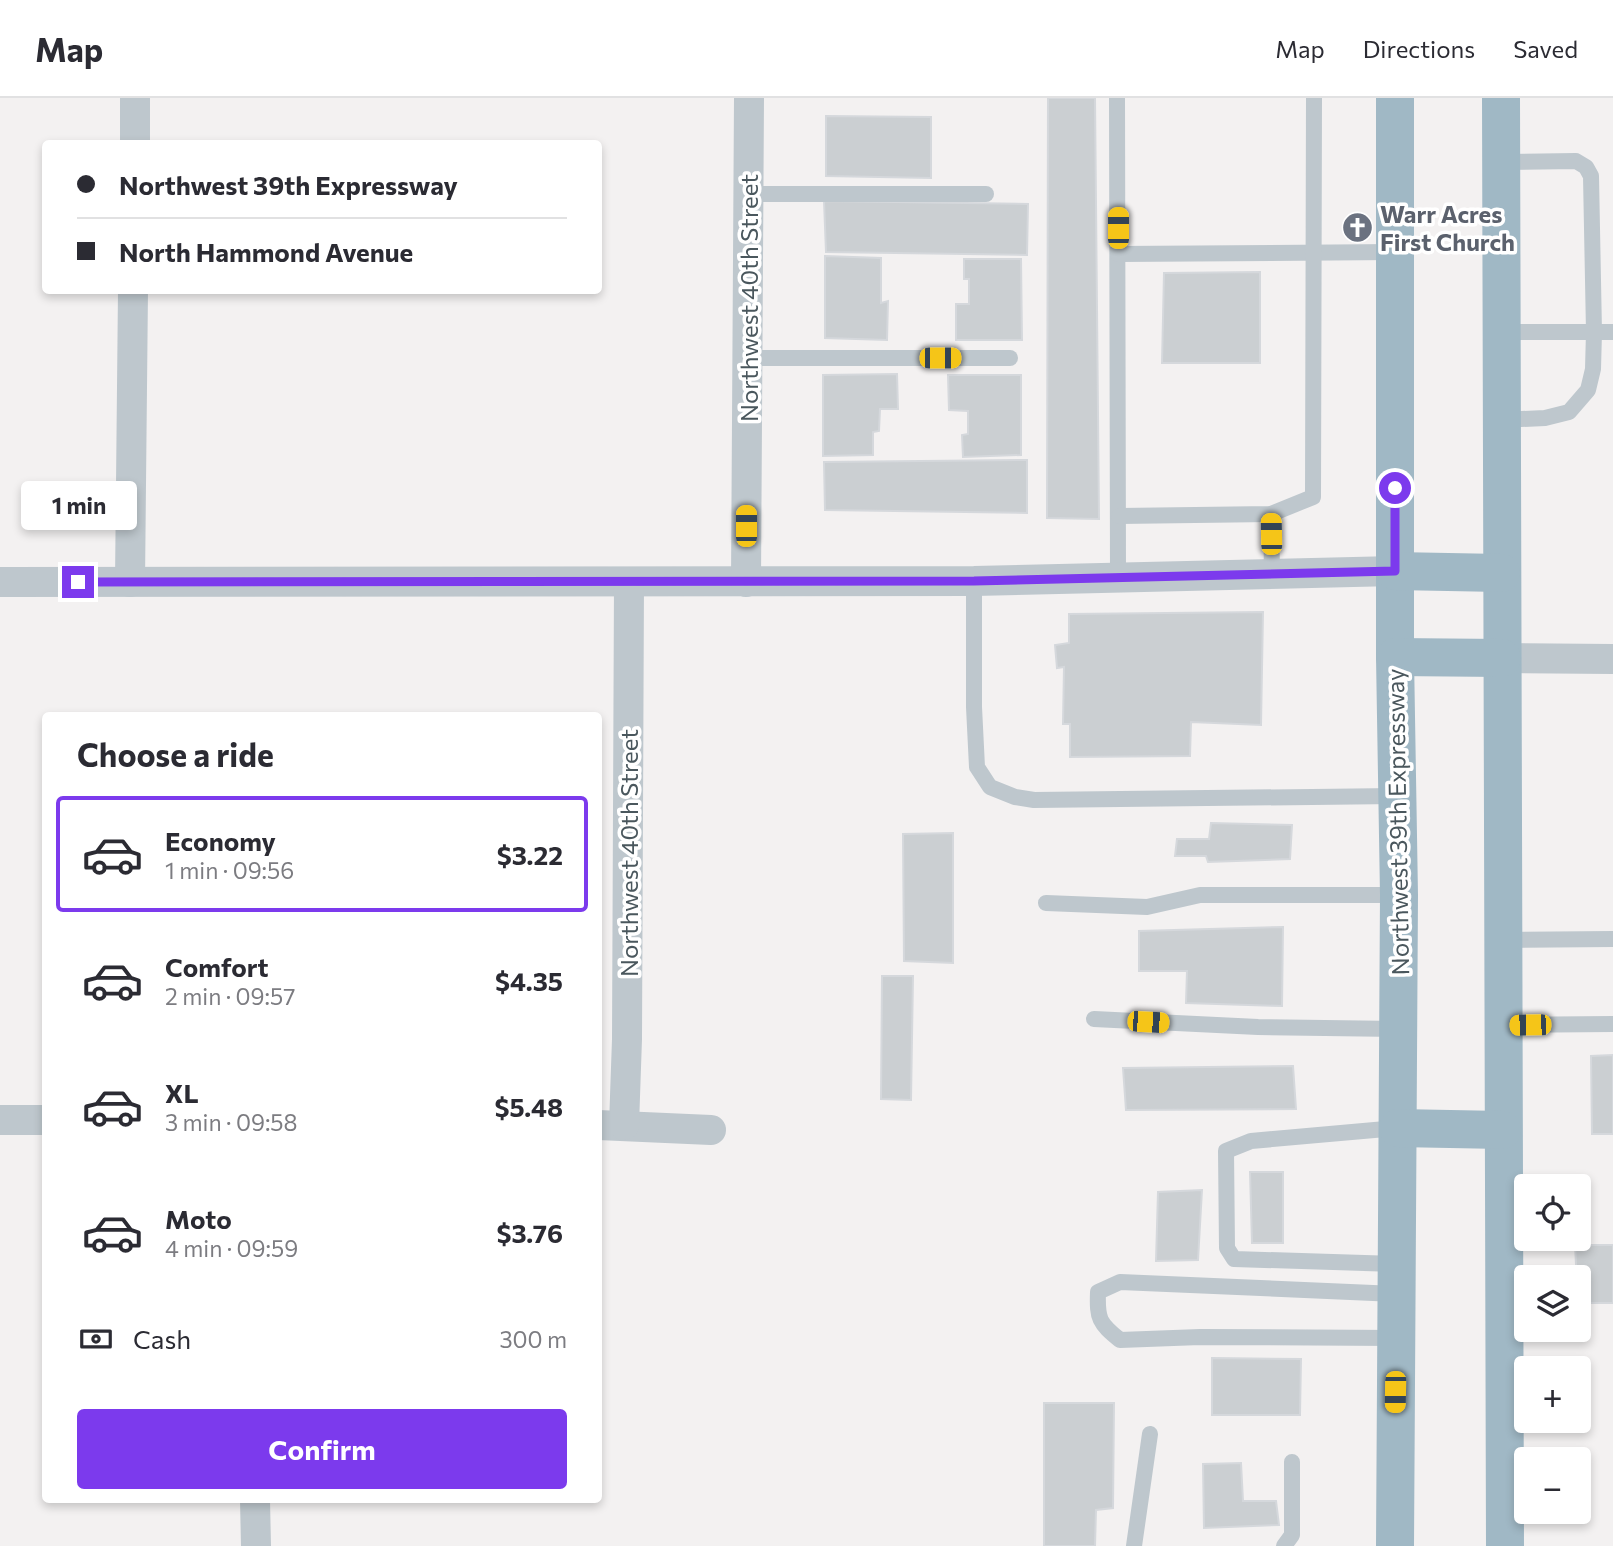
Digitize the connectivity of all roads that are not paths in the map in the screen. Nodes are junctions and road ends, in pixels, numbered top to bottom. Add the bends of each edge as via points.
1 (135, 98) edge
2 (749, 98) edge
3 (1117, 98) edge
4 (1314, 98) edge
5 (1395, 98) edge
6 (1501, 98) edge
7 (135, 140) edge
8 (1501, 162) junction
9 (748, 194) junction
10 (986, 194) dead end
11 (1313, 252) junction
12 (1395, 252) junction
13 (1118, 254) junction
14 (133, 294) edge
15 (1501, 332) junction
16 (1594, 332) junction
17 (1613, 332) edge
18 (747, 358) junction
19 (1010, 358) dead end
20 (1501, 420) junction
21 (1271, 514) junction
22 (1119, 516) junction
23 (1395, 571) junction
24 (1272, 573) junction
25 (1501, 573) junction
26 (1118, 576) junction
27 (974, 581) junction
28 (0, 582) edge
29 (130, 582) junction
30 (629, 582) junction
31 (746, 582) junction
32 (1395, 657) junction
33 (1502, 658) junction
34 (1613, 659) edge
35 (1396, 796) junction
36 (1399, 895) junction
37 (1046, 903) dead end
38 (1613, 939) edge
39 (1503, 940) junction
40 (1094, 1019) dead end
41 (1613, 1024) edge
42 (1503, 1025) junction
43 (1398, 1029) junction
44 (0, 1120) edge
45 (42, 1120) edge
46 (611, 1125) edge
47 (1398, 1128) junction
48 (711, 1130) dead end
49 (1502, 1130) junction
50 (1396, 1279) junction
51 (1395, 1338) junction
52 (1150, 1434) dead end
53 (1292, 1462) dead end
54 (255, 1503) edge
55 (256, 1546) edge
56 (1134, 1546) edge
57 (1284, 1546) edge
58 (1395, 1546) edge
59 (1505, 1546) edge

1 - 7 street
2 - 9 street, Northwest 40th Street
3 - 13 lane
4 - 11 lane
5 - 12 highway, Northwest 39th Expressway
6 - 8 highway
8 - 15 highway
8 - 16 lane via 1576,161 1591,176
9 - 10 lane
9 - 18 street, Northwest 40th Street
11 - 12 lane
11 - 13 lane
11 - 21 lane via 1313,496
12 - 23 highway, Northwest 39th Expressway
13 - 22 lane
14 - 29 street
15 - 16 lane
15 - 20 highway
16 - 17 lane
16 - 20 lane via 1588,390 1569,412
18 - 19 lane
18 - 31 street, Northwest 40th Street
20 - 25 highway
21 - 22 lane
21 - 24 lane
22 - 26 lane
23 - 24 street
23 - 25 highway
23 - 32 highway, Northwest 39th Expressway
24 - 26 street
25 - 33 highway
26 - 27 street
27 - 31 street
27 - 35 lane via 977,767 990,786 1034,800
28 - 29 street
29 - 30 street
30 - 31 street
30 - 46 street, Northwest 40th Street via 627,1025
32 - 33 highway
32 - 35 highway, Northwest 39th Expressway
33 - 34 street
33 - 39 highway
35 - 36 highway, Northwest 39th Expressway
36 - 37 lane via 1200,895 1147,907
36 - 43 highway, Northwest 39th Expressway
38 - 39 lane
39 - 42 highway
40 - 43 lane
41 - 42 lane
42 - 49 highway
43 - 47 highway, Northwest 39th Expressway
44 - 45 street
46 - 48 street
47 - 49 highway
47 - 50 highway, Northwest 39th Expressway
47 - 50 lane via 1251,1141 1226,1151 1227,1248 1234,1259
49 - 59 highway
50 - 51 highway, Northwest 39th Expressway
50 - 51 lane via 1119,1282 1098,1292 1101,1325 1119,1340
51 - 58 highway, Northwest 39th Expressway
52 - 56 lane
53 - 57 lane via 1292,1535
54 - 55 street

